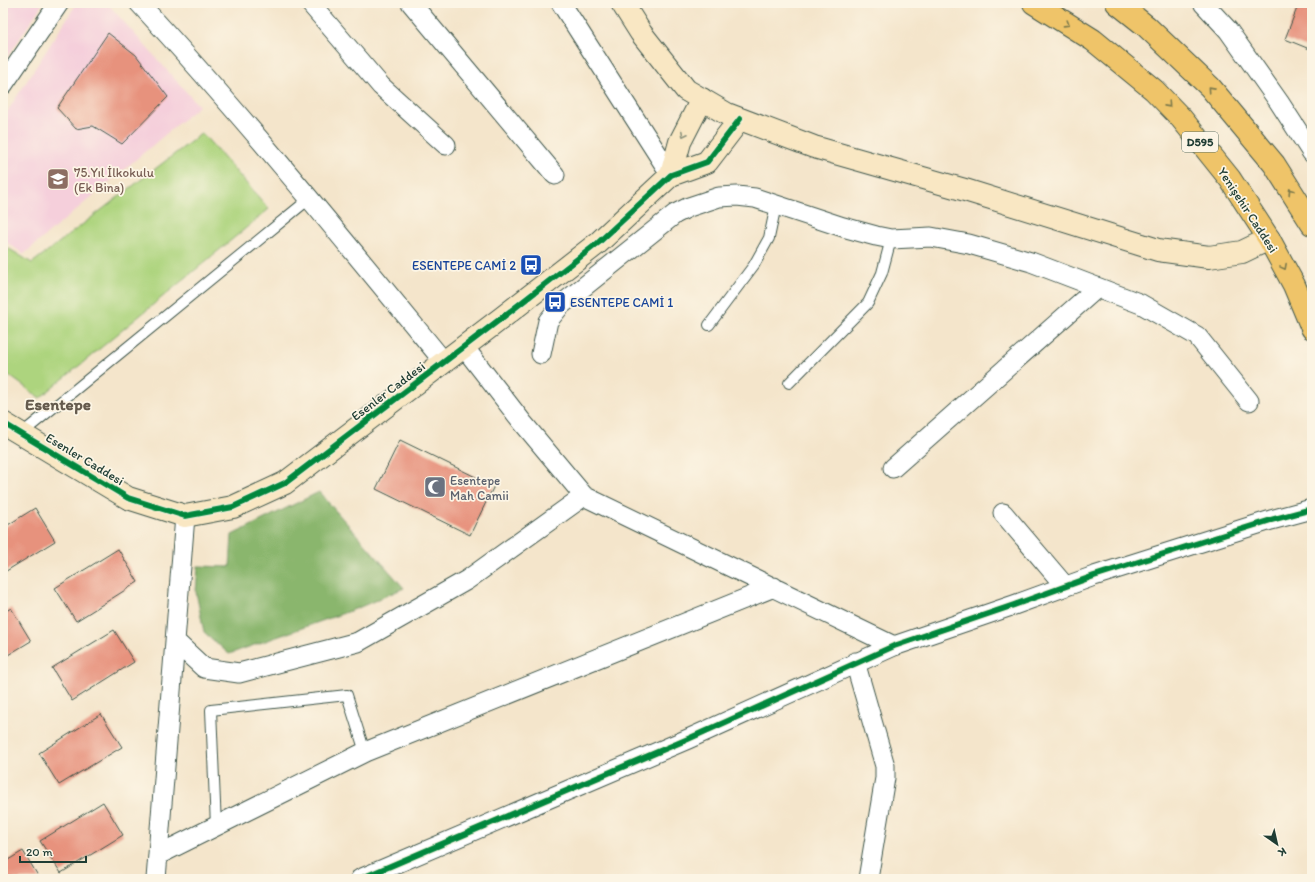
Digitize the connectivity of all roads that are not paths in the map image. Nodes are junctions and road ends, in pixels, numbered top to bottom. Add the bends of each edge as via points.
1 (59, 3) edge
2 (139, 3) edge
3 (310, 3) edge
4 (412, 3) edge
5 (561, 3) edge
6 (622, 3) edge
7 (1034, 3) edge
8 (1117, 3) edge
9 (1203, 3) edge
10 (3, 85) edge
11 (702, 99) junction
12 (740, 119) junction
13 (446, 144) dead end
14 (1312, 153) edge
15 (556, 175) dead end
16 (671, 175) junction
17 (309, 199) junction
18 (776, 205) junction
19 (1312, 224) edge
20 (891, 238) junction
21 (1269, 239) junction
22 (1097, 288) junction
23 (709, 324) dead end
24 (1312, 328) edge
25 (464, 347) junction
26 (541, 354) dead end
27 (444, 362) junction
28 (788, 383) dead end
29 (1249, 401) dead end
30 (12, 429) edge
31 (893, 468) dead end
32 (584, 496) junction
33 (1312, 509) edge
34 (1003, 513) dead end
35 (185, 516) junction
36 (1065, 586) junction
37 (774, 587) junction
38 (176, 642) junction
39 (894, 646) junction
40 (855, 662) junction
41 (366, 752) junction
42 (216, 826) junction
43 (158, 855) junction
44 (156, 879) edge
45 (360, 879) edge
46 (868, 879) edge

1 - 10 street
2 - 17 street via 179,46
3 - 13 street via 381,86
4 - 15 street
5 - 16 street
6 - 11 street via 642,34 686,90
7 -> 21 highway, Yenişehir Caddesi / D595 via 1093,40 1154,90 1181,118 1230,179
19 -> 8 highway via 1274,164 1210,87 1146,26
9 - 14 street via 1228,30
11 - 12 street
11 -> 16 street via 680,142
12 - 16 street, Esenler Caddesi via 707,162
12 - 21 street via 814,147 965,190 1158,250 1210,257 1242,252
16 - 25 street, Esenler Caddesi via 598,242
17 - 27 street
17 - 30 lane
18 - 20 street via 843,227
18 - 23 lane via 769,238 754,264
18 - 26 street via 755,198 720,197 675,214 561,305 548,321
20 - 22 street via 931,237 969,244 1031,262
20 - 28 lane via 882,273 868,303
21 -> 24 highway, Yenişehir Caddesi / D595 via 1294,285
22 - 29 street via 1141,304 1197,336
22 - 31 street
25 - 27 street, Esenler Caddesi
25 - 32 street
27 - 35 street, Esenler Caddesi via 285,483 233,507
30 - 35 street, Esenler Caddesi via 128,498
32 - 37 street
32 - 38 street via 467,580 358,642 239,673 204,668
33 - 36 street
34 - 36 street
35 - 38 street
36 - 39 street
37 - 39 street
37 - 41 street
38 - 43 street
39 - 40 street
40 - 45 street via 688,739
40 - 46 street via 885,766
41 - 42 street
41 - 42 lane via 347,695 211,710
42 - 43 street
43 - 44 street

